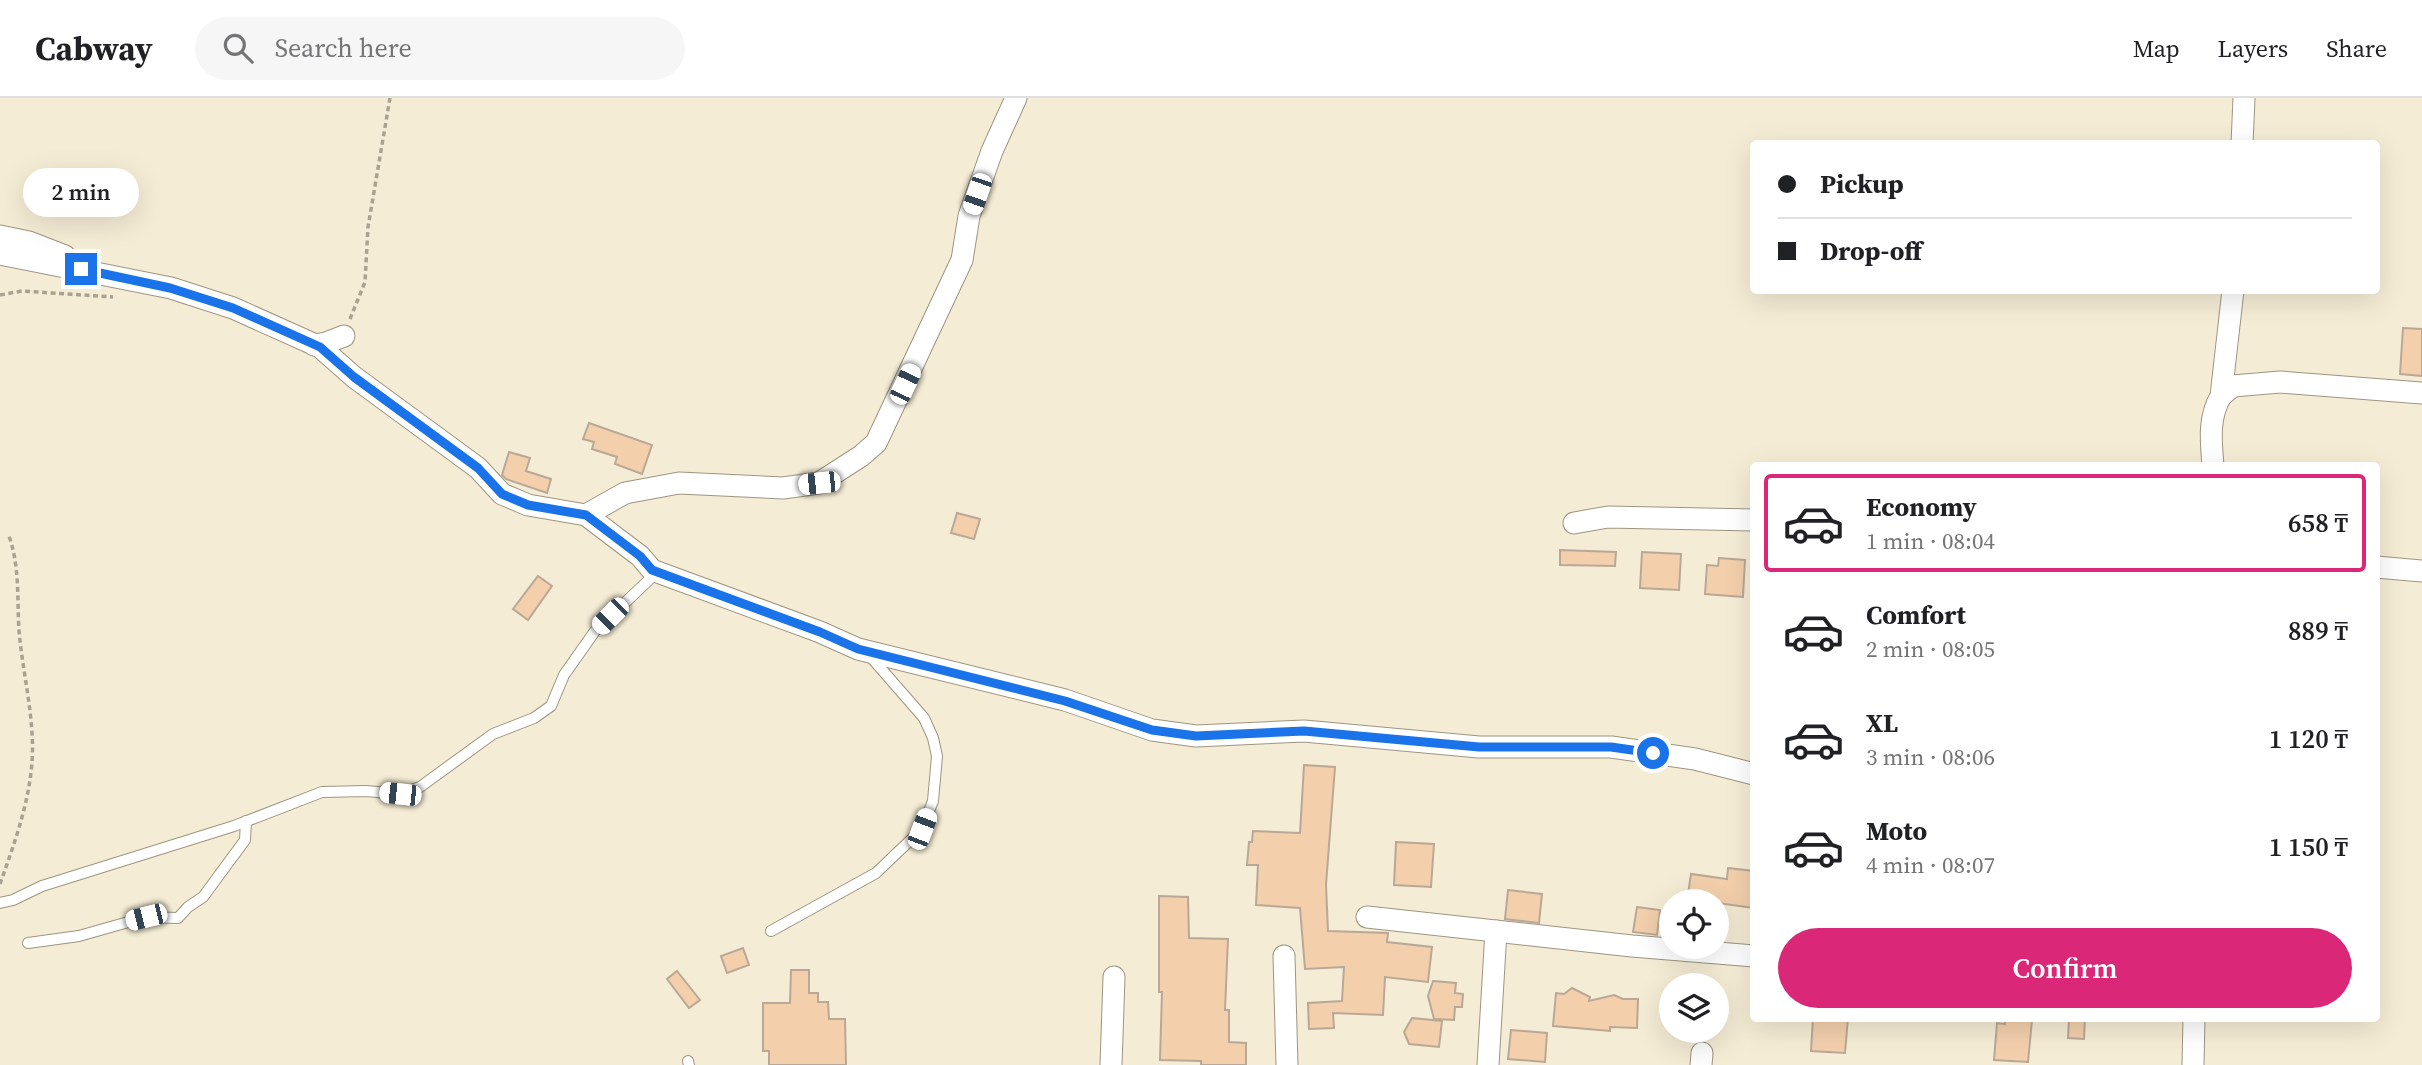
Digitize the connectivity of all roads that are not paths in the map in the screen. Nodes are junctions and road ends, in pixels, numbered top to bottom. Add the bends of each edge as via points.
1 (1016, 98) edge
2 (2244, 98) edge
3 (2242, 140) edge
4 (0, 236) edge
5 (0, 254) edge
6 (170, 288) junction
7 (2233, 294) edge
8 (344, 336) road end
9 (314, 345) junction
10 (2422, 393) edge
11 (2221, 396) junction
12 (2213, 462) edge
13 (586, 515) junction
14 (1750, 520) edge
15 (1574, 523) dead end
16 (2380, 568) edge
17 (2422, 571) edge
18 (665, 573) junction
19 (865, 651) junction
20 (1750, 774) edge
21 (246, 821) junction
22 (0, 903) edge
23 (1367, 917) dead end
24 (771, 931) dead end
25 (1496, 931) junction
26 (27, 943) dead end
27 (1284, 956) dead end
28 (1750, 956) edge
29 (1114, 976) dead end
30 (2194, 1022) edge
31 (1111, 1065) edge
32 (1287, 1065) edge
33 (1488, 1065) edge
34 (2193, 1065) edge

1 - 13 street via 969,216 962,260 876,443 819,483 783,488 679,483 625,493
2 - 3 street
4 - 6 street
5 - 6 street
6 - 9 street via 233,308
7 - 11 street
8 - 9 street
9 - 13 street via 478,468 502,494 528,505
10 - 11 street via 2280,382 2233,387
11 - 12 street via 2213,410
13 - 18 street via 652,570
14 - 15 street via 1608,517
16 - 17 street
18 - 19 street
18 - 21 lane via 651,578 595,631 564,675 551,706 493,734 420,787 400,794 322,792
19 - 20 street via 1065,701 1152,730 1196,736 1304,731 1479,747 1611,747 1695,759
19 - 24 lane via 924,719 937,756 933,802 922,829 876,873
21 - 22 lane
21 - 26 lane via 245,840 203,897 178,918 146,917 79,936
23 - 25 street
25 - 28 street
25 - 33 street
27 - 32 street
29 - 31 street
30 - 34 street

